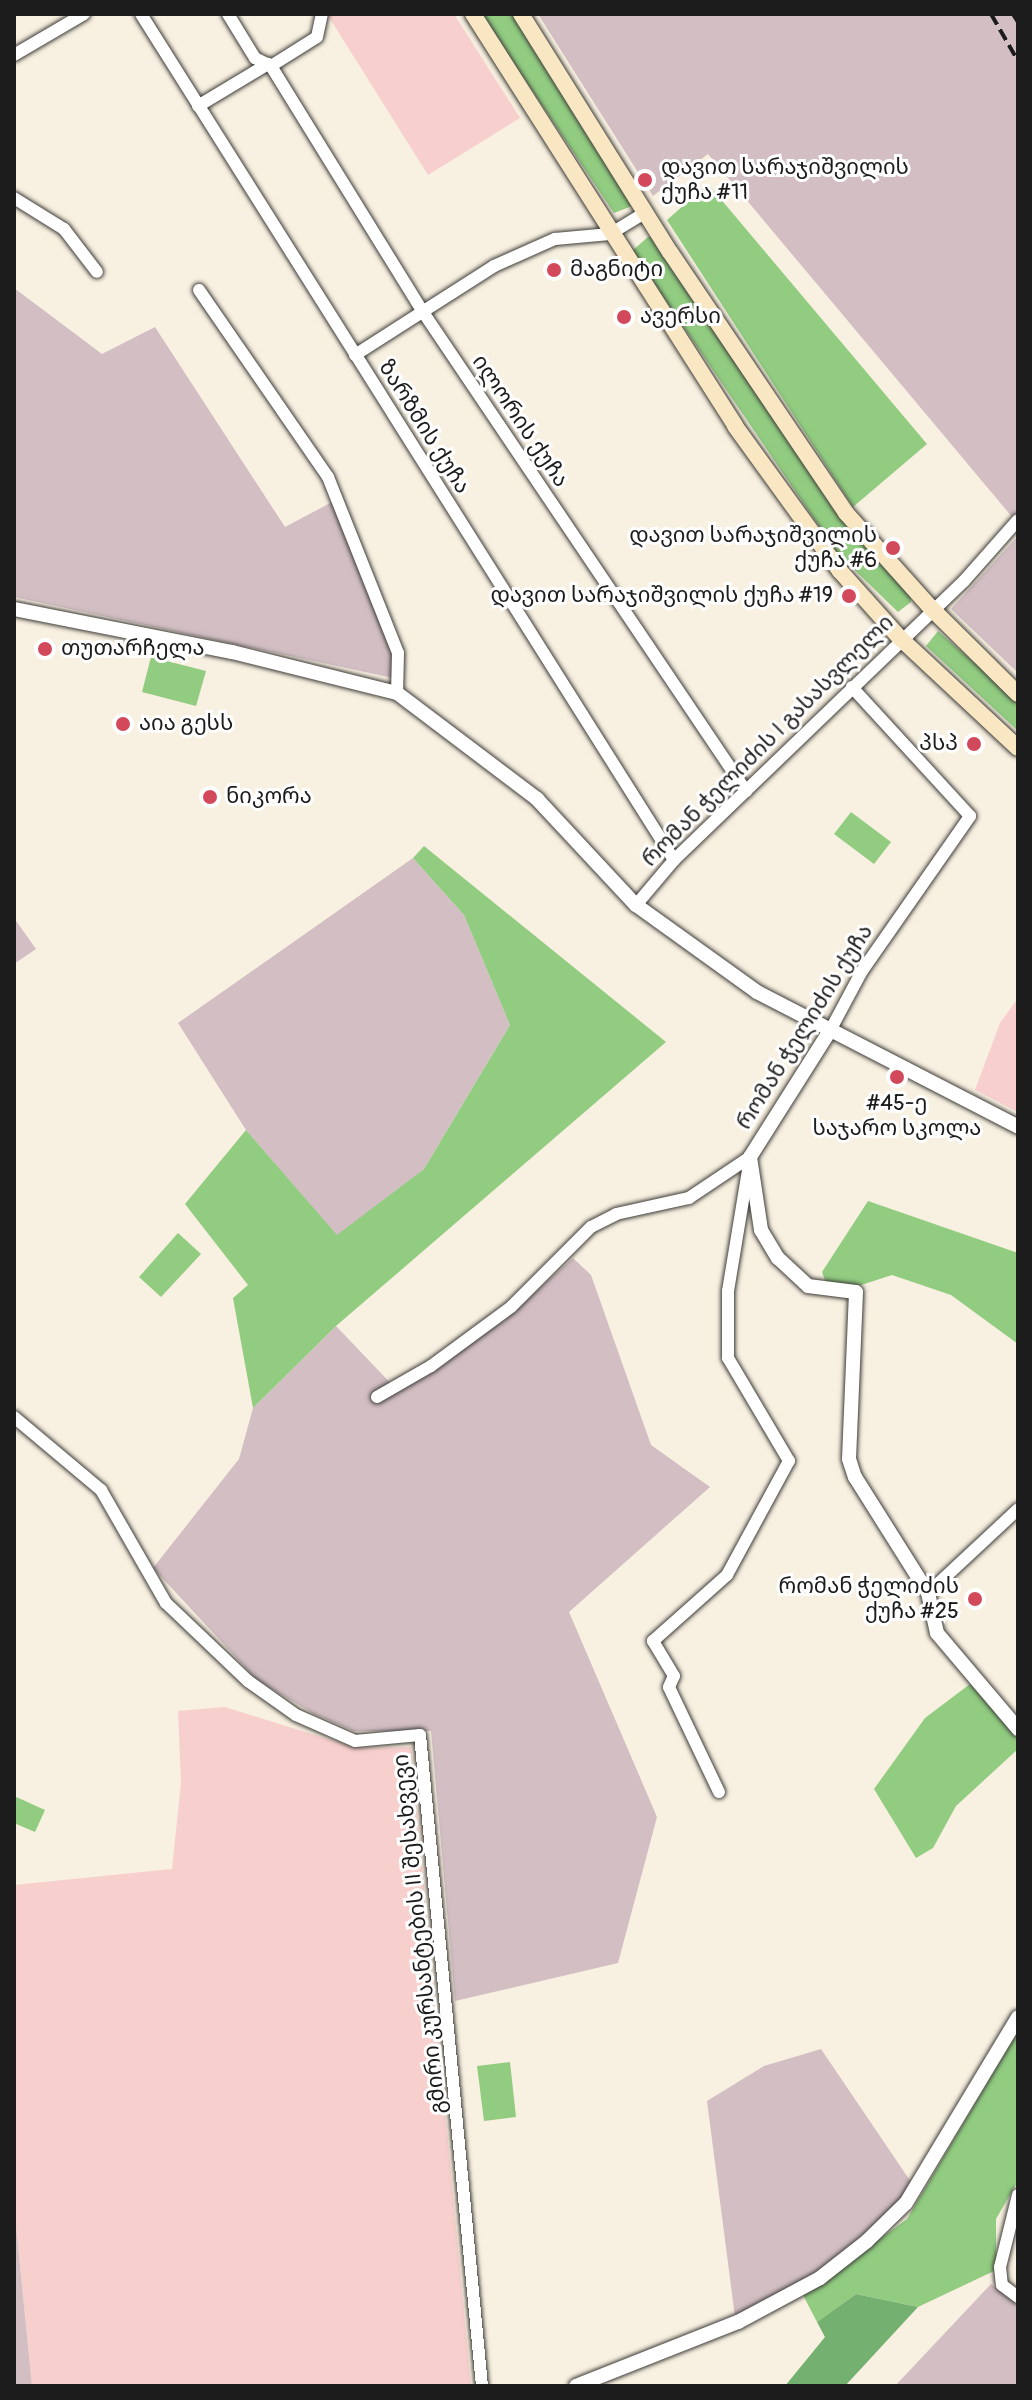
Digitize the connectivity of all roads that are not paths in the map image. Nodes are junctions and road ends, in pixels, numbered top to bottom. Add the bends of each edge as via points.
1 (84, 14) edge
2 (141, 14) edge
3 (228, 14) edge
4 (322, 14) edge
5 (473, 14) edge
6 (521, 14) edge
7 (14, 55) edge
8 (269, 65) junction
9 (198, 106) junction
10 (14, 198) edge
11 (646, 212) junction
12 (610, 234) junction
13 (97, 272) dead end
14 (199, 290) dead end
15 (423, 312) junction
16 (355, 355) junction
17 (1018, 520) edge
18 (931, 608) junction
19 (14, 609) edge
20 (900, 638) junction
21 (852, 687) junction
22 (397, 693) junction
23 (1018, 694) edge
24 (1018, 748) edge
25 (746, 791) junction
26 (674, 860) junction
27 (636, 905) junction
28 (831, 1029) junction
29 (1018, 1127) edge
30 (750, 1157) junction
31 (377, 1397) dead end
32 (14, 1417) edge
33 (1018, 1509) edge
34 (928, 1593) junction
35 (1018, 1729) edge
36 (719, 1792) dead end
37 (1018, 2017) edge
38 (1018, 2195) edge
39 (1018, 2297) edge
40 (602, 2383) edge
41 (482, 2386) edge
42 (576, 2386) edge

1 - 7 street
2 - 9 street, ზარზმის ქუჩა
3 - 8 street, ილორის ქუჩა via 255,58
4 - 8 street via 317,37
5 - 12 main road
6 - 11 main road
8 - 9 street
8 - 15 street, ილორის ქუჩა
9 - 16 street, ზარზმის ქუჩა
10 - 13 street via 64,229
11 - 12 street
11 - 18 main road via 846,513
12 - 15 street via 555,239 494,266
12 - 20 main road via 735,426 840,571
14 - 22 street via 328,477 398,653
15 - 16 street
15 - 25 street, ილორის ქუჩა
16 - 26 street, ზარზმის ქუჩა
17 - 18 street, რომან ჭელიძის I გასასვლელი
18 - 20 street, რომან ჭელიძის I გასასვლელი
18 - 23 main road
19 - 22 street via 232,652
20 - 21 street, რომან ჭელიძის I გასასვლელი
20 - 24 main road
21 - 25 street, რომან ჭელიძის I გასასვლელი
21 - 28 street, რომან ჭელიძის ქუჩა via 970,816 862,971
22 - 27 street via 537,799
25 - 26 street, რომან ჭელიძის I გასასვლელი
26 - 27 street, რომან ჭელიძის I გასასვლელი
27 - 28 street via 757,992
28 - 29 street
28 - 30 street, რომან ჭელიძის ქუჩა
30 - 31 street via 689,1198 616,1214 591,1227 511,1307 431,1366
30 - 34 street, რომან ჭელიძის ქუჩა via 761,1230 778,1258 808,1286 856,1292 849,1459
30 - 36 street via 728,1291 728,1358 789,1461 727,1575 653,1641 674,1676 669,1687
32 - 41 street, გმირი კურსანტების II შესახვევი via 101,1490 166,1603 248,1681 296,1715 355,1741 420,1735
33 - 34 street
34 - 35 street, რომან ჭელიძის ქუჩა via 937,1633
37 - 40 street via 906,2203 867,2241 820,2278 738,2322
38 - 39 street via 1000,2267 1002,2285
40 - 42 street

